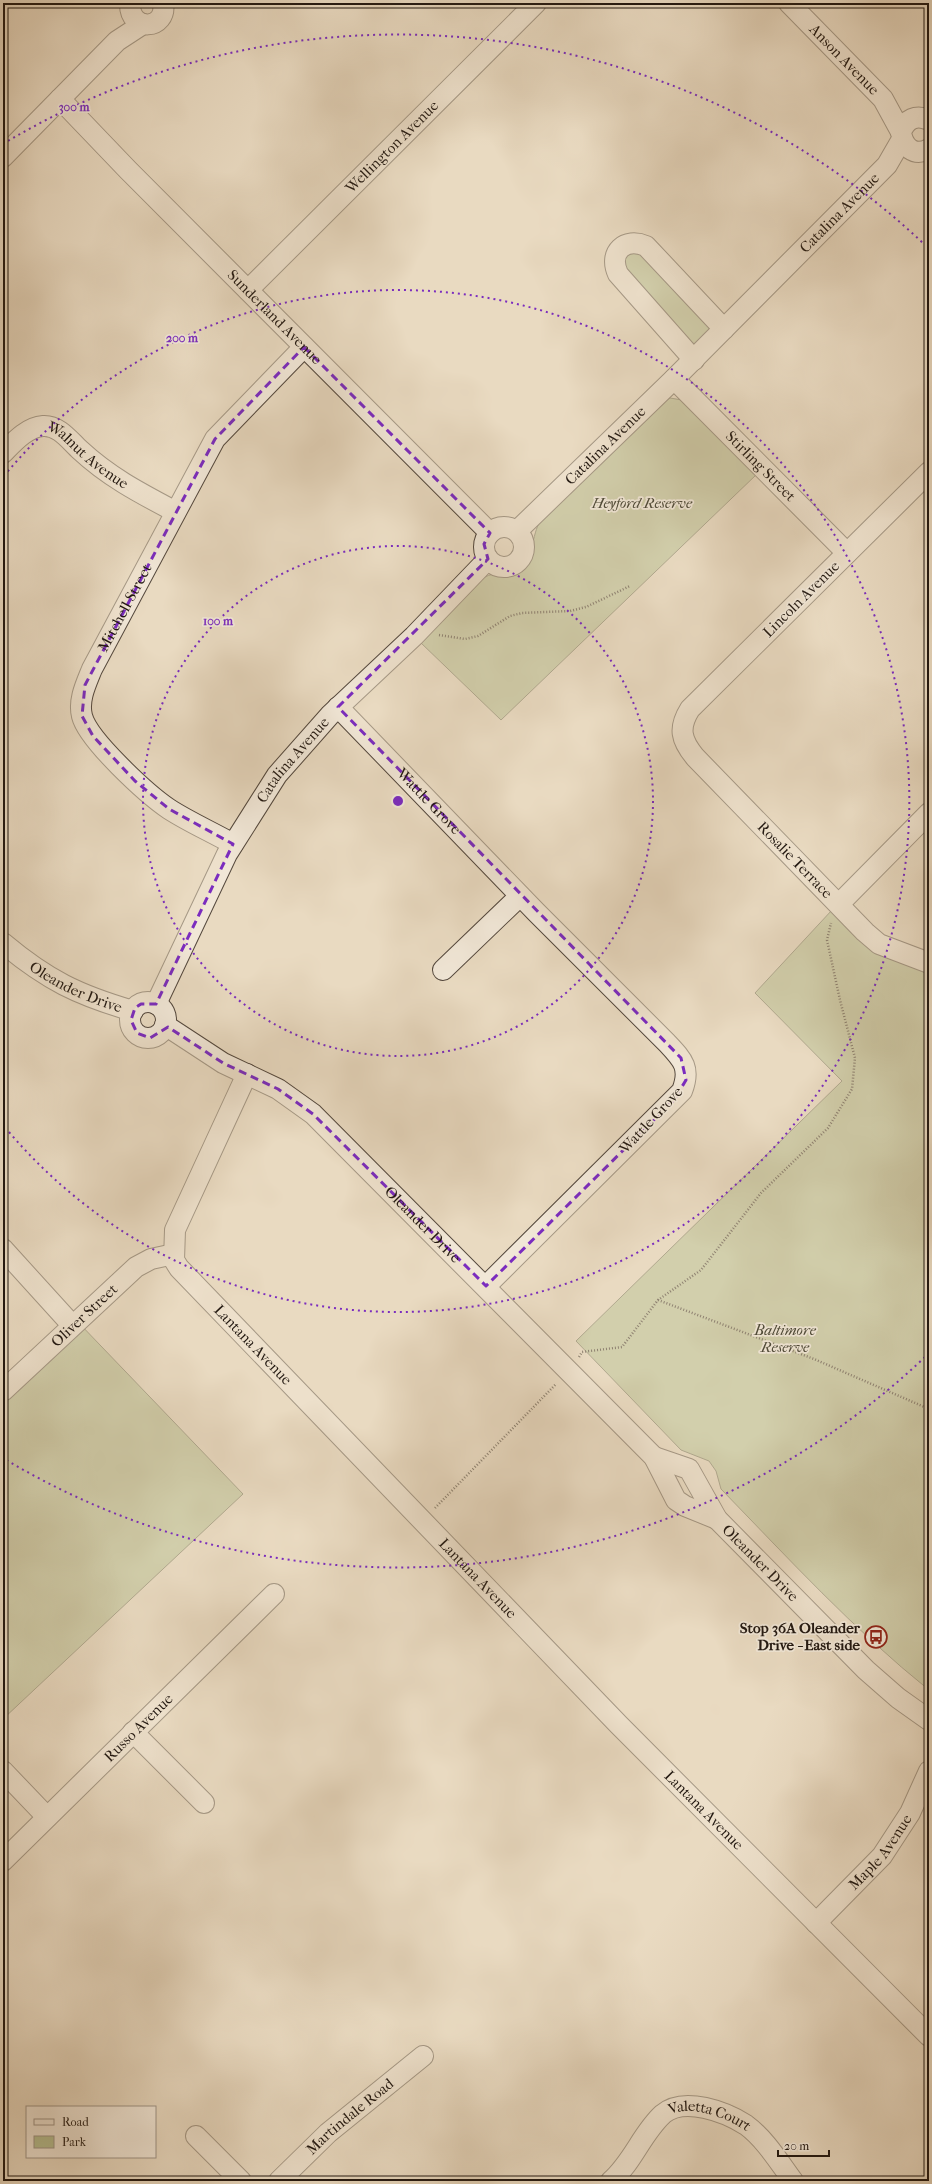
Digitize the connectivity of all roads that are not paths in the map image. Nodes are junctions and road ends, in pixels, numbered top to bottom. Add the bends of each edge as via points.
1 (164, 3) edge
2 (536, 3) edge
3 (789, 3) edge
4 (132, 9) edge
5 (60, 99) junction
6 (883, 99) junction
7 (924, 117) edge
8 (917, 146) edge
9 (3, 157) edge
10 (248, 290) junction
11 (724, 329) junction
12 (304, 347) junction
13 (694, 360) junction
14 (674, 380) junction
15 (3, 453) edge
16 (929, 472) edge
17 (174, 512) junction
18 (517, 531) junction
19 (490, 533) junction
20 (847, 553) junction
21 (488, 559) junction
22 (338, 707) junction
23 (681, 731) joint
24 (929, 813) edge
25 (233, 844) junction
26 (520, 896) junction
27 (839, 904) junction
28 (3, 943) edge
29 (929, 963) edge
30 (443, 970) dead end
31 (156, 1004) junction
32 (133, 1011) junction
33 (165, 1025) junction
34 (247, 1074) junction
35 (3, 1249) edge
36 (174, 1254) junction
37 (486, 1286) junction
38 (72, 1325) junction
39 (3, 1391) edge
40 (654, 1457) junction
41 (717, 1519) junction
42 (274, 1594) dead end
43 (929, 1720) edge
44 (133, 1732) junction
45 (3, 1771) edge
46 (929, 1771) edge
47 (204, 1803) dead end
48 (48, 1817) junction
49 (3, 1861) edge
50 (816, 1923) junction
51 (929, 2036) edge
52 (423, 2056) dead end
53 (196, 2136) dead end
54 (241, 2181) edge
55 (279, 2181) edge
56 (611, 2181) edge
57 (793, 2181) edge

1 - 4 street via 162,14 157,21
2 - 10 street, Wellington Avenue
3 - 6 street, Anson Avenue
4 - 5 street via 117,41
5 - 9 street
5 - 10 street, Sunderland Avenue
6 - 7 street, Anson Avenue
6 - 8 street, Anson Avenue
7 - 8 street, Catalina Avenue via 908,120
8 - 11 street, Catalina Avenue via 887,165
10 - 12 street, Sunderland Avenue
11 - 13 street, Catalina Avenue
11 - 13 street via 646,246 637,242 620,248 615,259 618,274
12 - 17 street, Mitchell Street via 215,439
12 - 19 street, Sunderland Avenue
13 - 14 street, Catalina Avenue
14 - 18 street, Catalina Avenue
14 - 20 street, Stirling Street
15 - 17 street, Walnut Avenue via 26,433 43,426 51,427 65,435 85,455 125,486
16 - 20 street, Lincoln Avenue
17 - 25 street, Mitchell Street via 92,669 82,697 82,716 93,736 154,797 169,809
18 - 19 street via 508,527
18 - 21 street via 524,544 524,550 516,564 501,567
19 - 21 street via 484,544
20 - 23 street, Lincoln Avenue via 690,709 684,717
21 - 22 street, Catalina Avenue via 414,636
22 - 25 street, Catalina Avenue via 277,775
22 - 26 street, Wattle Grove
23 - 27 street, Rosalie Terrace via 682,740 695,757
24 - 27 street
25 - 31 street, Catalina Avenue
26 - 30 street
26 - 37 street, Wattle Grove via 681,1058 686,1068 686,1076 682,1091 674,1100
27 - 29 street, Rosalie Terrace via 879,944
28 - 32 street, Oleander Drive via 32,967 60,984 93,1000
31 - 32 street via 141,1004
31 - 33 street via 165,1014
32 - 33 street via 130,1020 132,1028 143,1037 156,1036
33 - 34 street, Oleander Drive via 223,1063
34 - 36 street, Lantana Avenue via 175,1230
34 - 37 street, Oleander Drive via 278,1089 313,1114
35 - 38 street
36 - 38 street, Oliver Street via 151,1259 136,1267
36 - 50 street, Lantana Avenue via 174,1260 179,1268 198,1289 624,1731
37 - 40 street, Oleander Drive
38 - 39 street, Oliver Street
40 - 41 street, Oleander Drive via 676,1500
40 - 41 street, Oleander Drive via 689,1469
41 - 43 street, Oleander Drive via 866,1670 898,1698
42 - 44 street, Russo Avenue
44 - 47 street
44 - 48 street, Russo Avenue
45 - 48 street
46 - 50 street, Maple Avenue via 910,1813 882,1856
48 - 49 street, Russo Avenue
50 - 51 street, Lantana Avenue
52 - 55 street, Martindale Road via 328,2133
53 - 54 street
56 - 57 street, Valetta Court via 622,2171 658,2119 674,2108 686,2106 717,2111 746,2126 765,2144

